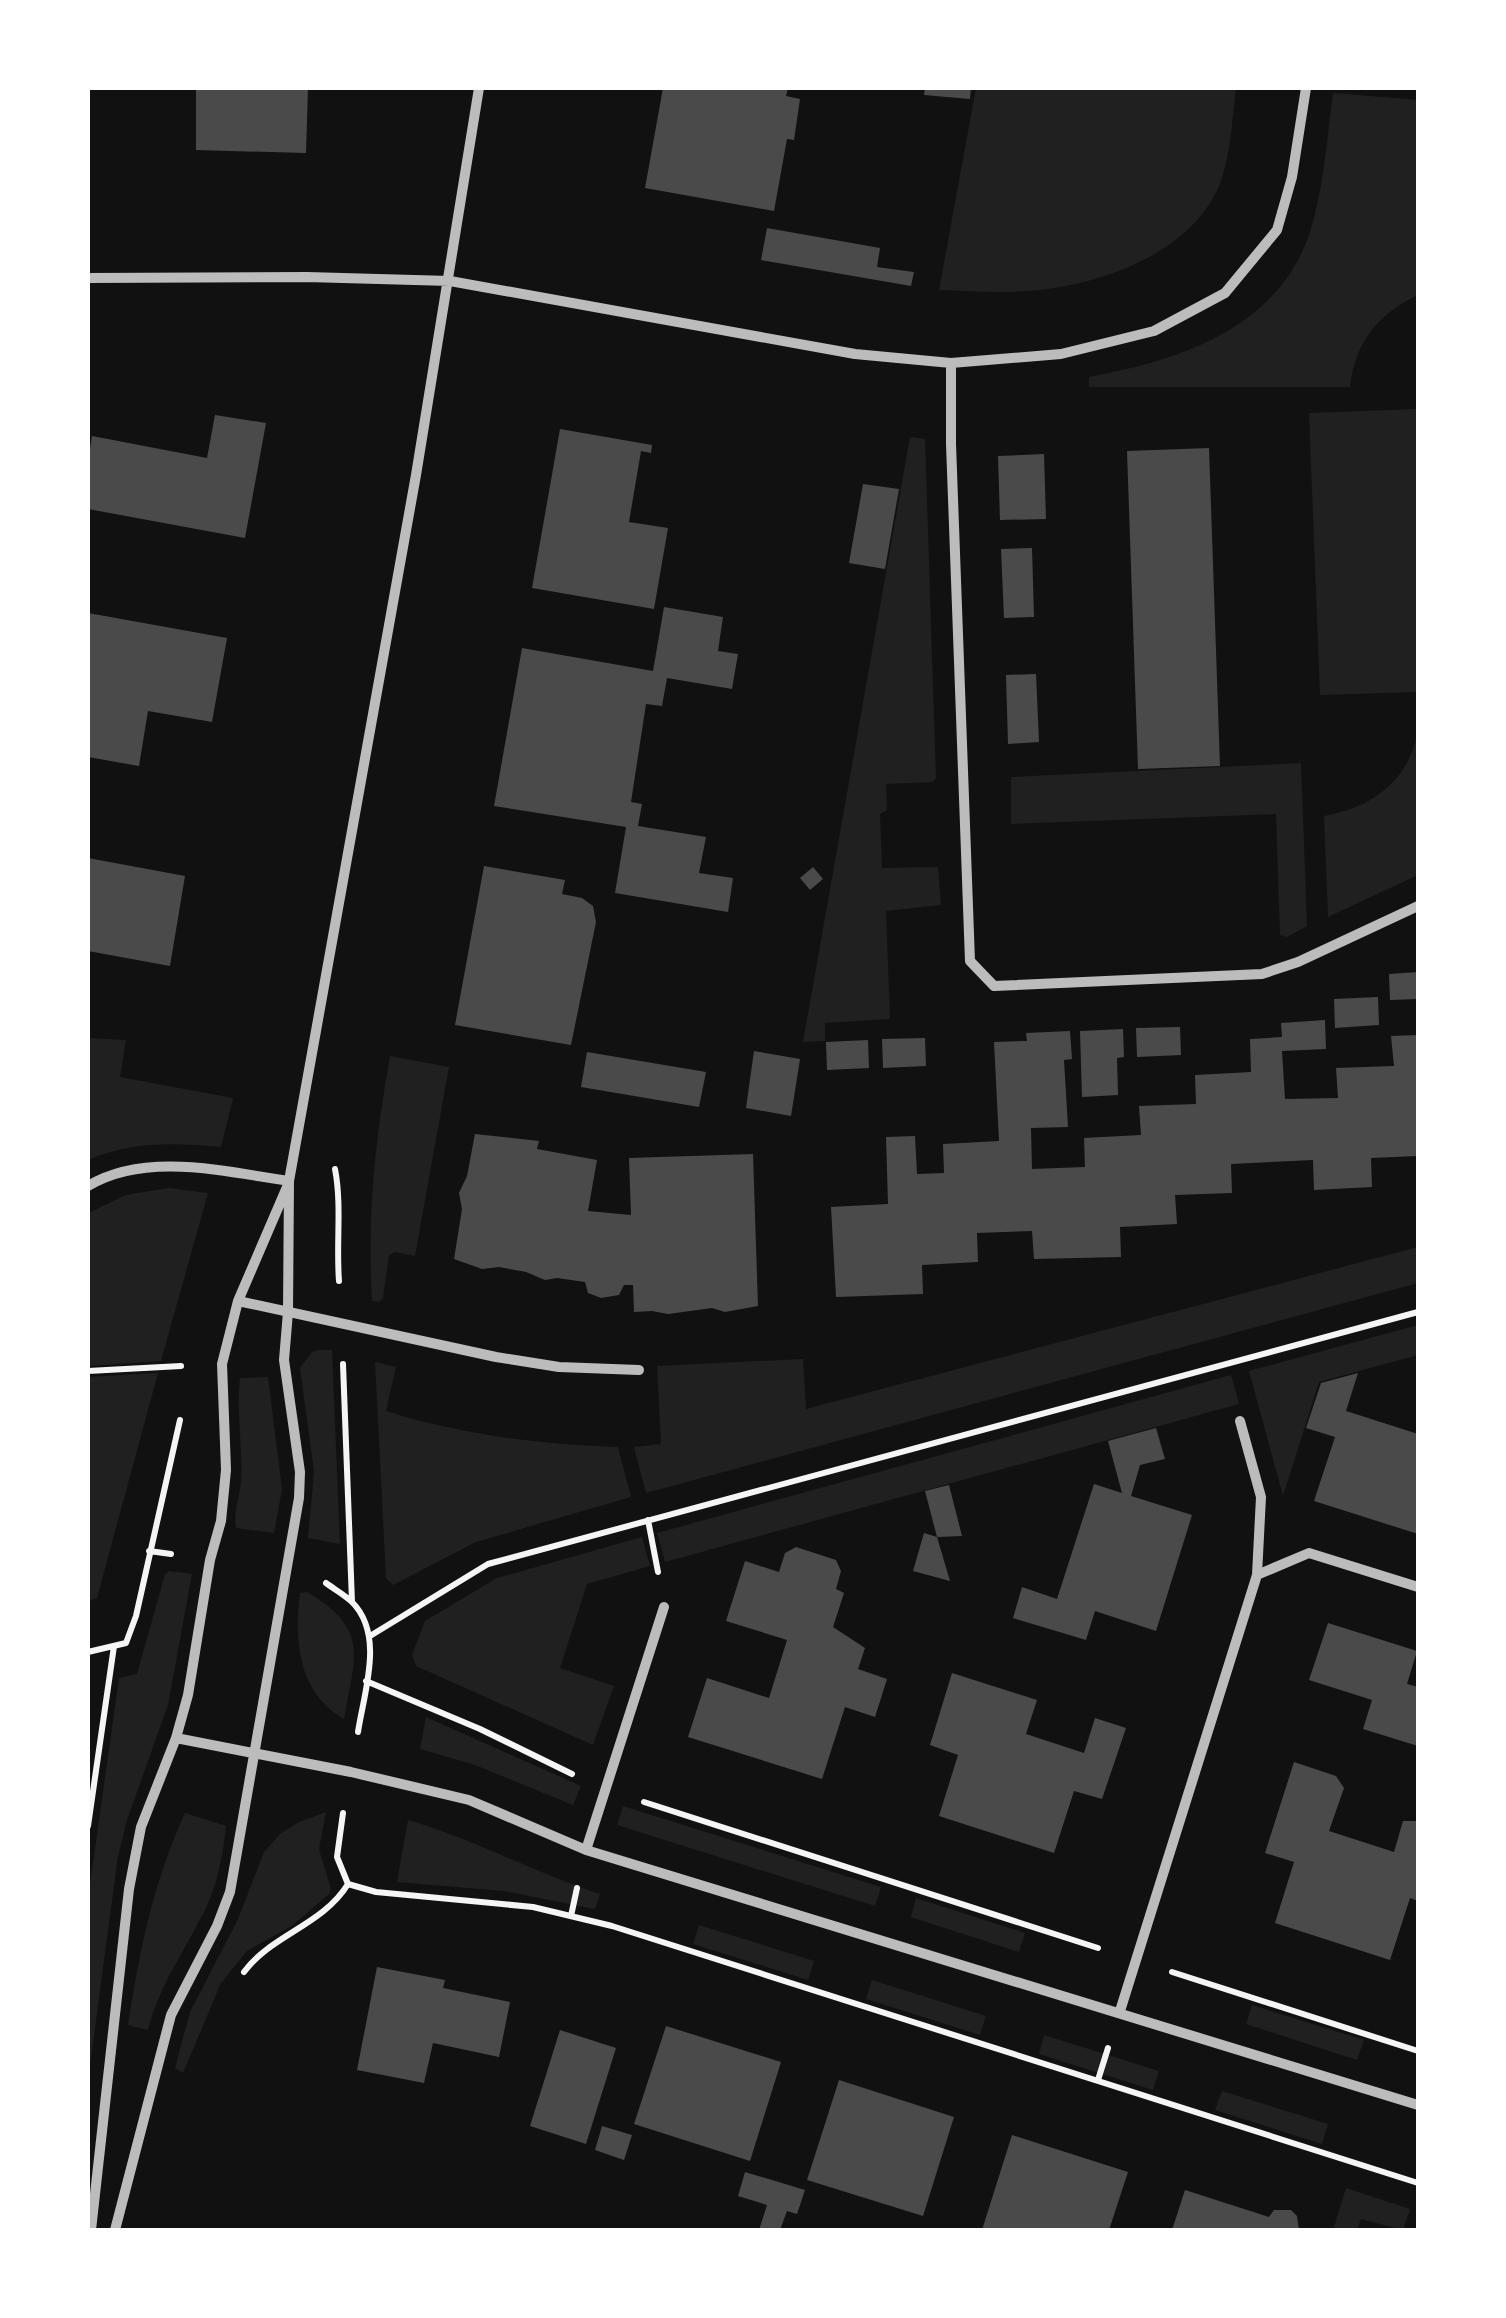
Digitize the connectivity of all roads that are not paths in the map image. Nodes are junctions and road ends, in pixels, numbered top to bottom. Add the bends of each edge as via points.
1 (479, 88) edge
2 (1306, 88) edge
3 (88, 278) edge
4 (450, 281) junction
5 (951, 363) junction
6 (1418, 906) edge
7 (289, 1181) junction
8 (88, 1186) edge
9 (238, 1301) junction
10 (288, 1312) junction
11 (639, 1370) dead end
12 (1240, 1421) dead end
13 (1258, 1575) junction
14 (1418, 1587) edge
15 (664, 1607) dead end
16 (176, 1738) junction
17 (255, 1754) junction
18 (586, 1850) junction
19 (1120, 2011) junction
20 (1418, 2105) edge
21 (91, 2230) edge
22 (115, 2230) edge

1 - 4 street
2 - 5 street via 1277,230 1225,293 1154,330 1107,344
3 - 4 street
4 - 5 street via 856,354
4 - 7 street
5 - 6 street via 970,960 994,986 1262,974
7 - 8 street via 132,1169
7 - 9 street
7 - 10 street
9 - 10 street
9 - 16 street via 222,1364 221,1521
10 - 11 street via 496,1358
10 - 17 street via 284,1360 299,1498
12 - 13 street via 1262,1498
13 - 14 street via 1310,1553
13 - 19 street
15 - 18 street
16 - 17 street
16 - 21 street via 141,1827 128,1890
17 - 18 street via 469,1800
17 - 22 street via 230,1892 171,2016
18 - 19 street
19 - 20 street

